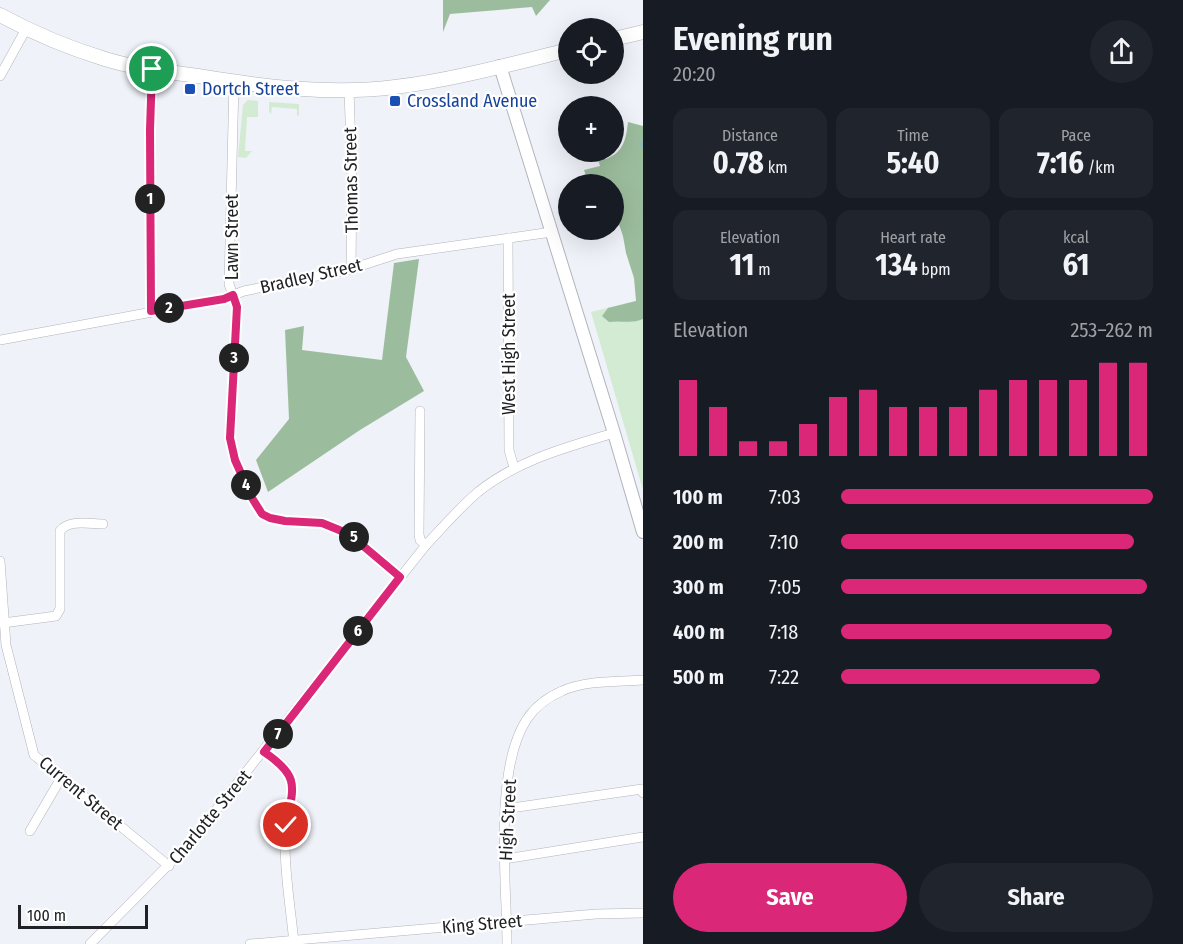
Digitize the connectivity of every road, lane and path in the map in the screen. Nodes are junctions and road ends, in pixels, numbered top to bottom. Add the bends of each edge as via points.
1 (0, 15) edge
2 (26, 29) junction
3 (643, 32) edge
4 (624, 37) edge
5 (558, 52) edge
6 (500, 66) junction
7 (152, 69) junction
8 (0, 76) edge
9 (234, 82) junction
10 (349, 90) junction
11 (552, 232) junction
12 (508, 238) junction
13 (351, 269) junction
14 (233, 295) junction
15 (151, 311) junction
16 (0, 340) edge
17 (420, 411) dead end
18 (614, 432) junction
19 (514, 468) junction
20 (103, 524) dead end
21 (643, 532) edge
22 (426, 545) junction
23 (0, 561) edge
24 (400, 577) junction
25 (3, 623) junction
26 (643, 680) edge
27 (264, 752) junction
28 (61, 778) junction
29 (643, 793) edge
30 (505, 809) junction
31 (30, 831) dead end
32 (643, 837) edge
33 (505, 860) junction
34 (169, 866) junction
35 (643, 913) edge
36 (506, 922) junction
37 (294, 942) edge
38 (90, 944) edge
39 (250, 944) edge
40 (507, 944) edge

1 - 2 highway
2 - 7 highway via 106,59
2 - 8 street
3 - 4 highway
5 - 6 highway
6 - 10 highway via 421,83
6 - 11 main road
7 - 9 highway
7 - 15 street
9 - 10 highway
9 - 14 street, Lawn Street via 229,284
10 - 13 street, Thomas Street
11 - 12 street, Bradley Street
11 - 18 main road
12 - 13 street, Bradley Street via 397,254
12 - 19 street, West High Street via 509,450
13 - 14 street, Bradley Street
14 - 15 street, Bradley Street
14 - 24 street, Lawn Street via 237,307 230,438 235,460 256,506 262,514 276,520 322,523 341,529
15 - 16 street, Bradley Street
17 - 22 street via 419,534
18 - 19 street, Charlotte Street
18 - 21 main road
19 - 22 street, Charlotte Street via 478,492
20 - 25 street via 71,524 60,531 60,609 56,616
22 - 24 street, Charlotte Street
23 - 25 street, Current Street
24 - 27 street, Charlotte Street
25 - 28 street, Current Street via 32,750
26 - 30 street, High Street via 572,687 552,696 534,711 520,731
27 - 34 street, Charlotte Street
27 - 37 street via 282,764 291,779 285,838
28 - 31 street
28 - 34 street, Current Street
29 - 30 street via 642,789
30 - 33 street, High Street
32 - 33 street
33 - 36 street, High Street
34 - 38 street, Charlotte Street
35 - 36 street, King Street
36 - 37 street, King Street
36 - 40 street, High Street
37 - 39 street, King Street

